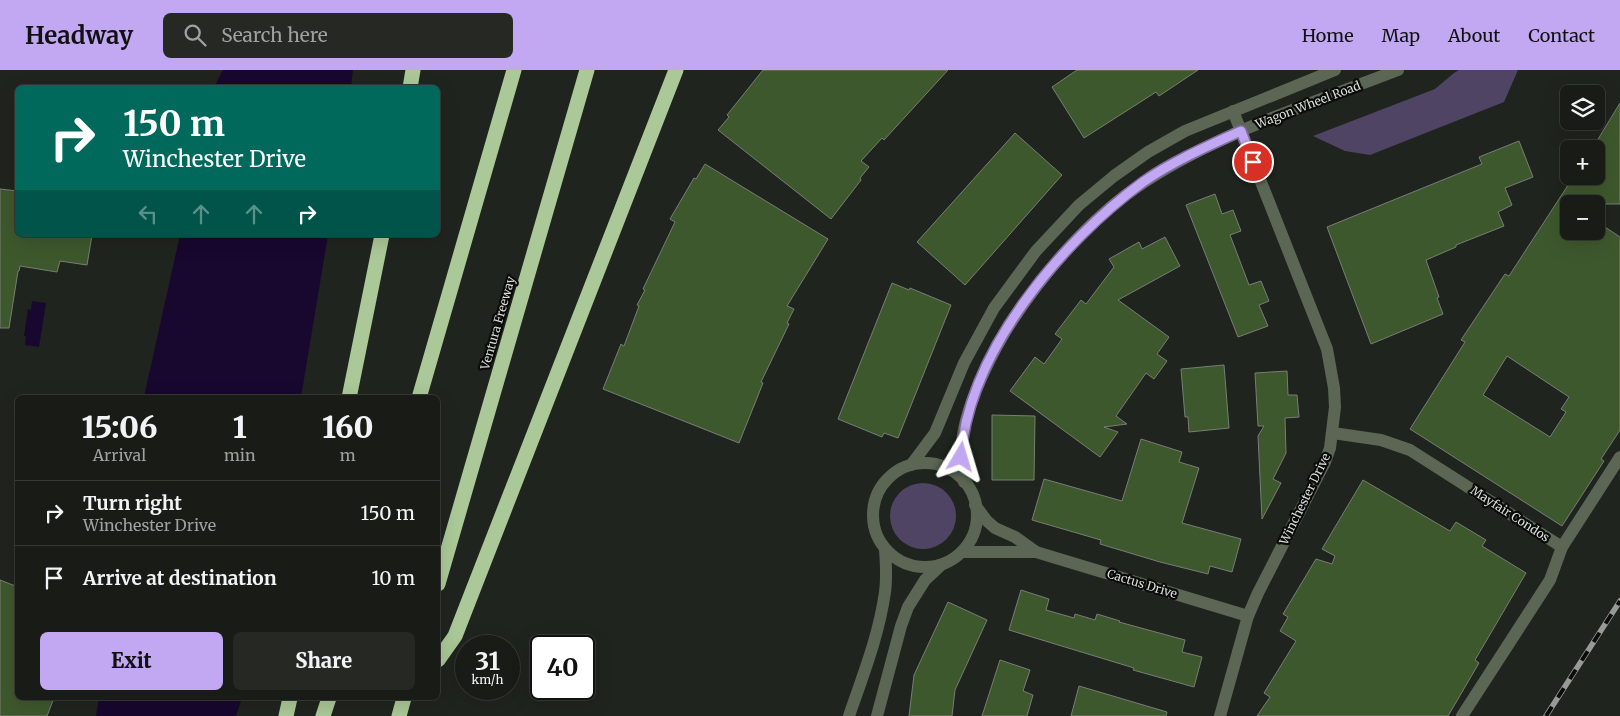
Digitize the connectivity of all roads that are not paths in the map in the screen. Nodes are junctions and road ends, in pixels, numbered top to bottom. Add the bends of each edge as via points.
1 (413, 70) edge
2 (514, 70) edge
3 (587, 70) edge
4 (676, 70) edge
5 (1335, 70) edge
6 (1398, 70) edge
7 (410, 85) edge
8 (1233, 111) junction
9 (1241, 131) junction
10 (382, 237) edge
11 (350, 395) edge
12 (420, 395) edge
13 (1333, 433) junction
14 (1620, 457) edge
15 (911, 465) junction
16 (964, 482) junction
17 (976, 504) junction
18 (1562, 547) junction
19 (885, 549) junction
20 (962, 552) junction
21 (1036, 552) junction
22 (942, 564) junction
23 (440, 577) edge
24 (1248, 616) junction
25 (440, 657) edge
26 (290, 700) edge
27 (328, 700) edge
28 (286, 716) edge
29 (323, 716) edge
30 (849, 716) edge
31 (877, 716) edge
32 (1220, 716) edge
33 (1462, 716) edge

1 - 7 highway
2 - 12 highway
3 - 23 highway, Ventura Freeway
4 - 25 highway via 455,636
5 - 8 street, Wagon Wheel Road
6 - 9 street, Wagon Wheel Road
8 - 9 street, Winchester Drive
8 - 15 street, Wagon Wheel Road via 1185,131 1141,157 1102,185 1052,233 994,308 964,363 936,433
9 - 13 street, Winchester Drive via 1327,349 1334,388
9 - 16 street, Wagon Wheel Road via 1144,181 1084,232 1038,285 996,346 974,396 962,441
10 - 11 highway
13 - 18 street, Mayfair Condos via 1382,440 1410,450
13 - 24 street, Winchester Drive via 1325,462
14 - 18 street
15 - 16 street via 926,463 940,466
15 - 19 street via 887,479 873,508 874,525
16 - 17 street
17 - 20 street via 976,522
17 - 21 street, Cactus Drive via 995,528
18 - 33 street, Mayfair Condos via 1550,580
19 - 22 street via 911,566
19 - 30 street via 886,583 880,619 874,646
20 - 21 street, Cactus Drive
20 - 22 street
21 - 24 street, Cactus Drive
22 - 31 street via 925,580 908,607
24 - 32 street, Winchester Drive
26 - 28 highway
27 - 29 highway

